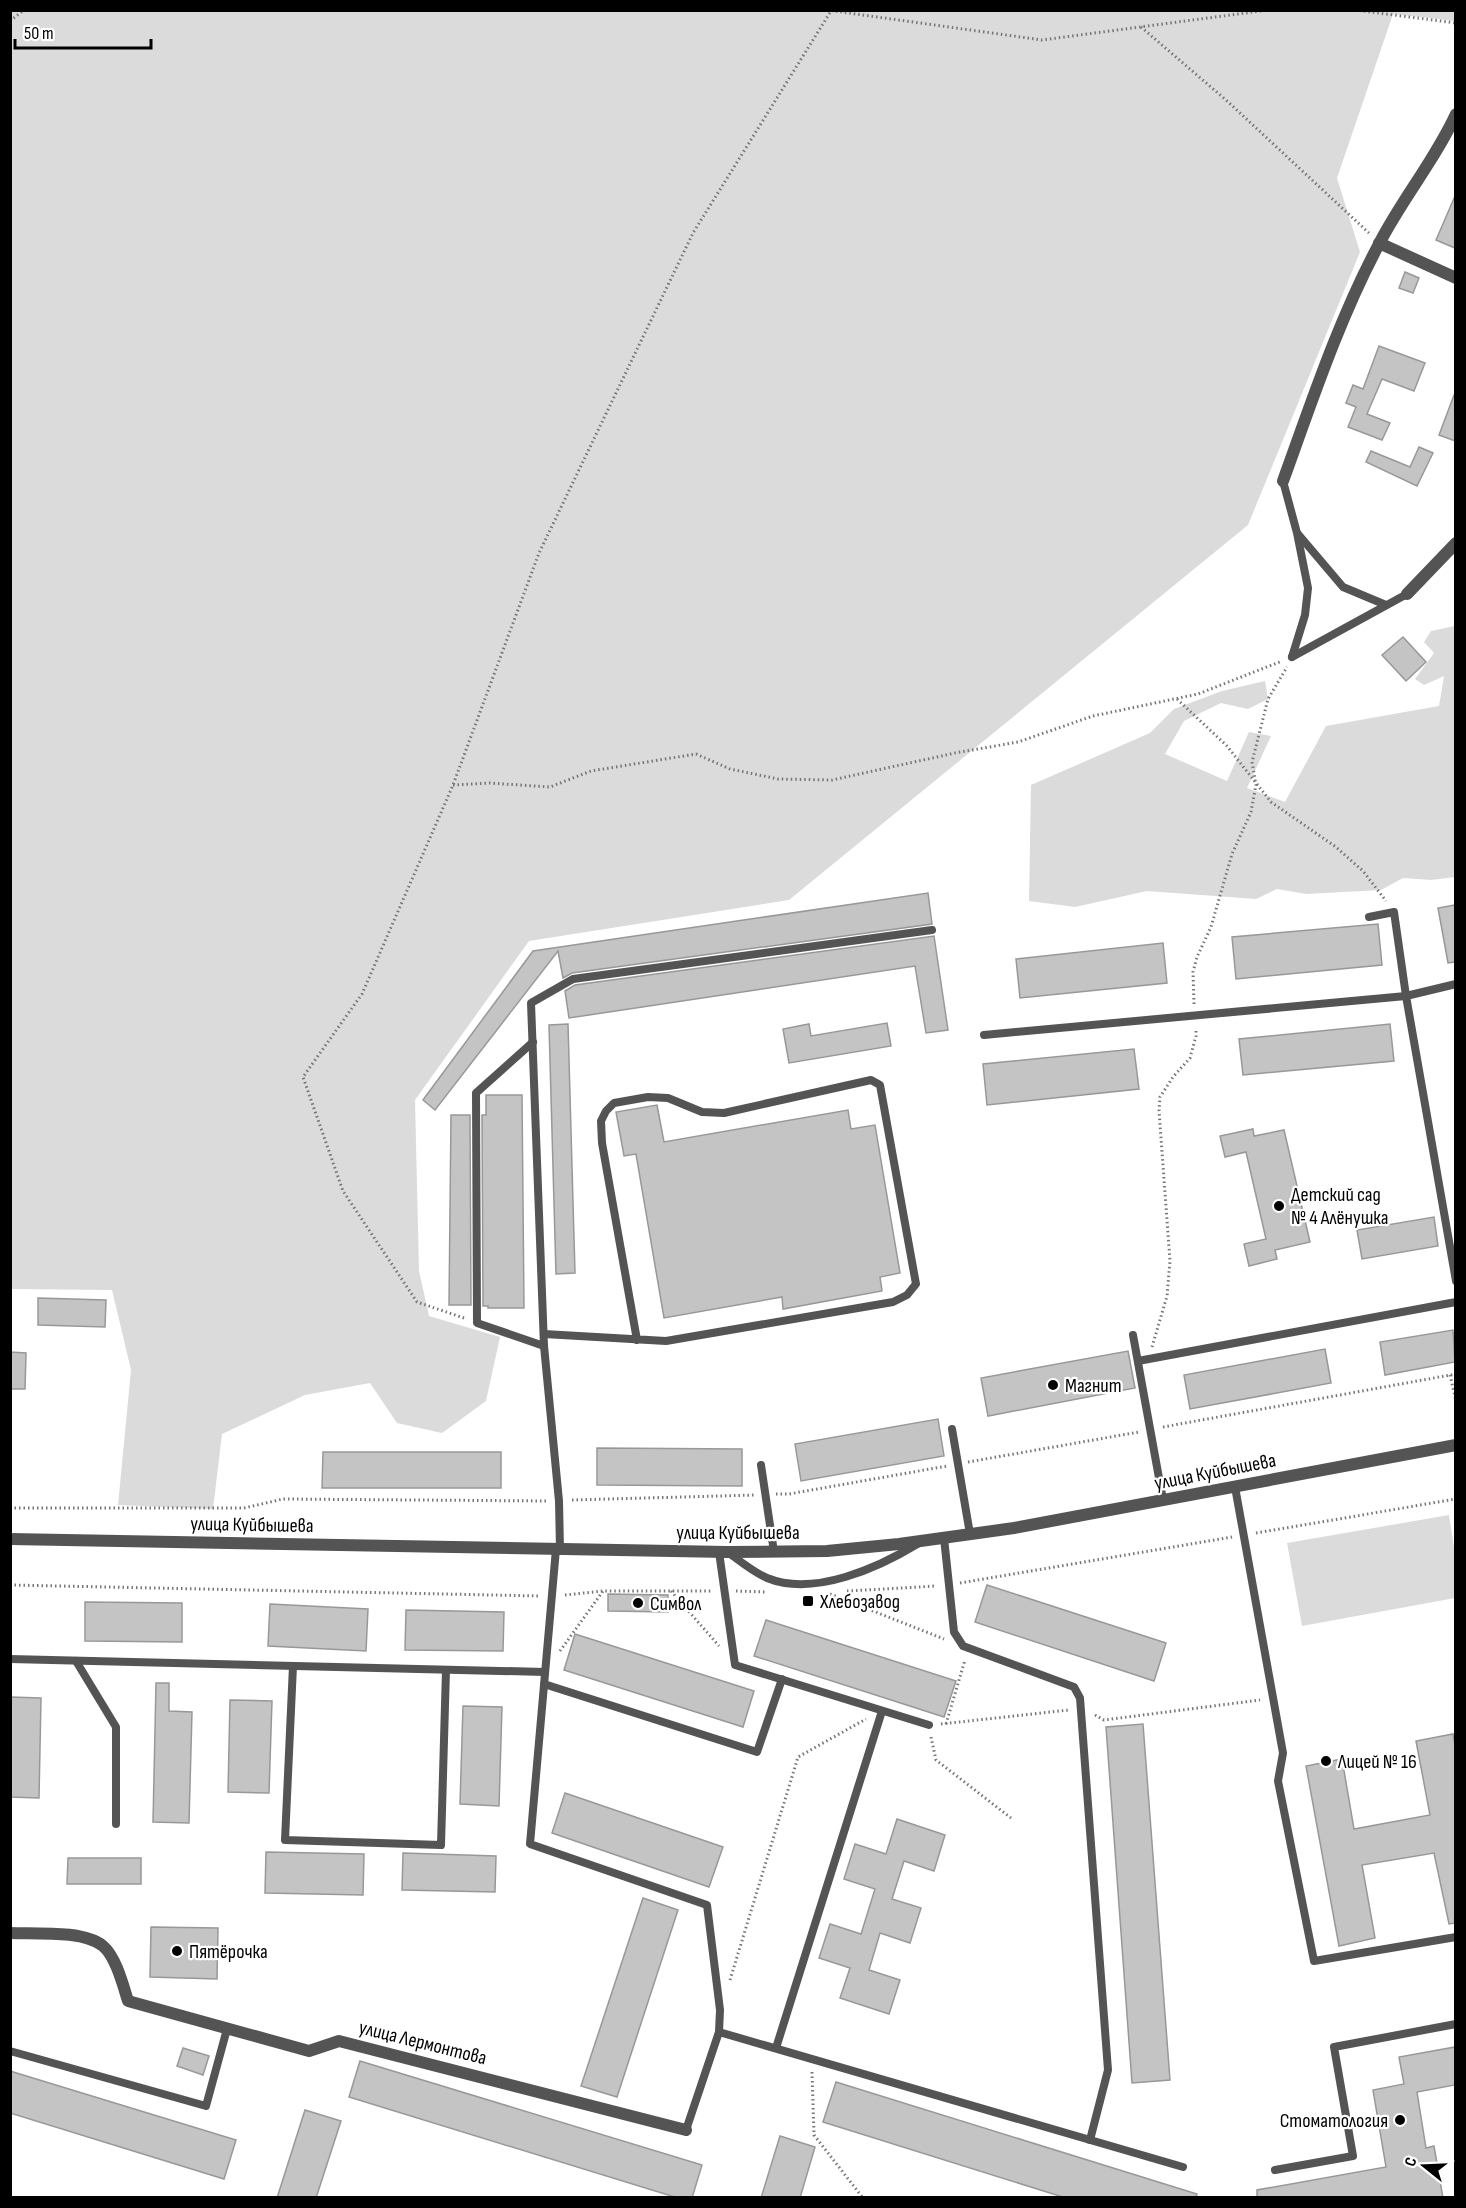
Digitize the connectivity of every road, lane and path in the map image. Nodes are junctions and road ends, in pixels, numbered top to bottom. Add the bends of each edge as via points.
1 (24, 10) edge
2 (1268, 10) edge
3 (1355, 10) edge
4 (829, 11) edge
5 (1402, 13) edge
6 (10, 21) edge
7 (1455, 23) edge
8 (1141, 27) junction
9 (1455, 114) edge
10 (1379, 243) junction
11 (1455, 278) edge
12 (1283, 480) joint
13 (1297, 533) junction
14 (1455, 543) edge
15 (1407, 594) joint
16 (1386, 605) junction
17 (1292, 657) junction
18 (1177, 699) junction
19 (453, 785) junction
20 (1394, 912) junction
21 (1369, 917) dead end
22 (932, 930) dead end
23 (1455, 984) edge
24 (1406, 996) junction
25 (984, 1035) dead end
26 (532, 1042) junction
27 (1455, 1281) edge
28 (1455, 1302) edge
29 (477, 1323) junction
30 (544, 1334) junction
31 (1133, 1335) dead end
32 (637, 1340) junction
33 (544, 1346) junction
34 (1138, 1361) junction
35 (1455, 1374) edge
36 (1450, 1376) junction
37 (1455, 1401) edge
38 (952, 1429) dead end
39 (1151, 1430) junction
40 (1455, 1445) edge
41 (958, 1464) junction
42 (761, 1465) dead end
43 (1235, 1487) junction
44 (765, 1495) junction
45 (1163, 1500) junction
46 (558, 1501) junction
47 (10, 1508) edge
48 (970, 1534) junction
49 (944, 1538) junction
50 (10, 1539) edge
51 (922, 1541) junction
52 (558, 1549) junction
53 (723, 1552) junction
54 (774, 1552) junction
55 (603, 1591) dead end
56 (671, 1591) dead end
57 (825, 1592) dead end
58 (966, 1647) junction
59 (10, 1659) edge
60 (76, 1661) junction
61 (735, 1665) junction
62 (292, 1666) junction
63 (446, 1670) junction
64 (545, 1672) junction
65 (782, 1679) junction
66 (544, 1684) junction
67 (1273, 1698) junction
68 (1081, 1708) junction
69 (882, 1711) junction
70 (946, 1724) junction
71 (929, 1725) junction
72 (1011, 1818) dead end
73 (116, 1824) dead end
74 (10, 1933) edge
75 (1455, 1937) edge
76 (720, 2010) junction
77 (1455, 2024) edge
78 (227, 2029) junction
79 (719, 2032) junction
80 (776, 2048) junction
81 (10, 2051) edge
82 (811, 2058) junction
83 (686, 2130) joint
84 (1090, 2140) junction
85 (1183, 2167) dead end
86 (1275, 2170) dead end
87 (863, 2198) edge

1 - 6 path
2 - 8 path
3 - 5 path
4 - 8 path via 1042,39
4 - 19 path via 693,233 539,553
5 - 7 path
8 - 10 path via 1226,100
9 - 10 street via 1447,134
10 - 11 street
10 - 12 street via 1337,333
12 - 13 lane
13 - 16 lane via 1343,587
13 - 17 lane via 1308,588 1305,615
14 - 15 street
15 - 16 lane
16 - 17 lane
17 - 18 path
18 - 19 path via 1093,716 1018,742 832,780 778,779 730,770 696,754 591,771 550,787
18 - 20 path via 1227,746 1270,802 1336,847 1363,871
19 - 29 path via 362,994 303,1077 343,1191 417,1302
20 - 21 lane
20 - 24 lane
22 - 26 lane via 573,979 531,1003
23 - 24 lane
24 - 25 lane
24 - 27 lane
26 - 29 lane via 476,1093
26 - 30 lane
28 - 34 lane
29 - 33 lane
30 - 32 lane
30 - 33 lane
31 - 34 lane
32 - 32 lane via 666,1341 893,1302 907,1295 916,1284 880,1085 871,1080 724,1113 702,1112 668,1098 648,1097 614,1103 606,1111 602,1143
33 - 46 lane
34 - 39 lane
35 - 36 path
36 - 37 path
36 - 39 path
38 - 41 lane
39 - 41 path
39 - 45 lane
40 - 43 street, улица Куйбышева
41 - 44 path
41 - 48 lane
42 - 44 lane
43 - 45 street, улица Куйбышева
43 - 67 lane
44 - 46 path
44 - 54 lane
45 - 48 street, улица Куйбышева
46 - 47 path via 284,1499 244,1508
46 - 52 lane
48 - 49 street, улица Куйбышева
49 - 51 street, улица Куйбышева
49 - 58 lane via 954,1632
50 - 52 street, улица Куйбышева
51 - 53 lane via 890,1561 810,1585 770,1579
51 - 54 street, улица Куйбышева
52 - 53 street, улица Куйбышева
52 - 64 lane
53 - 54 street, улица Куйбышева
53 - 61 lane
55 - 64 path
56 - 61 path
57 - 58 path
58 - 68 lane via 1074,1687
58 - 70 path
59 - 60 lane
60 - 62 lane
60 - 73 lane via 116,1727
61 - 65 lane
62 - 63 lane
62 - 63 lane via 285,1840 441,1845
63 - 64 lane
64 - 66 lane
65 - 66 lane via 757,1752
65 - 69 lane
66 - 76 lane via 530,1844 707,1905
67 - 68 path via 1104,1720
67 - 75 lane via 1282,1753 1278,1781 1314,1961
68 - 70 path
68 - 84 lane via 1108,2070
69 - 71 lane
69 - 76 path via 798,1757
69 - 80 lane
70 - 71 path
71 - 72 path via 936,1760
74 - 78 street, улица Лермонтова via 81,1936 103,1946 118,1969 128,2001
76 - 79 lane
77 - 86 lane via 1334,2047 1353,2156
78 - 81 lane via 206,2106
78 - 83 street, улица Лермонтова via 309,2051 339,2042
79 - 80 lane
79 - 83 lane
80 - 82 lane
82 - 84 lane
82 - 87 path via 814,2135
84 - 85 lane

